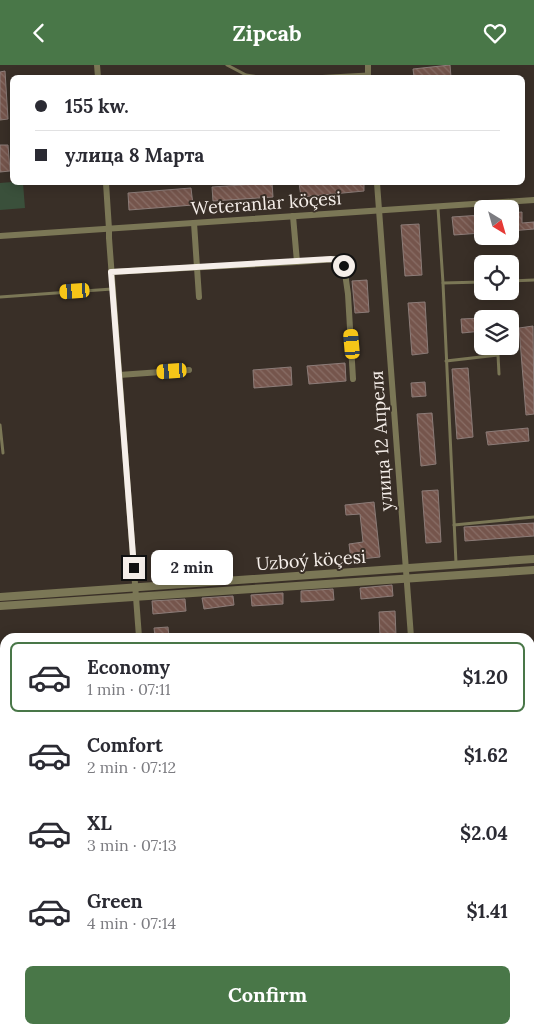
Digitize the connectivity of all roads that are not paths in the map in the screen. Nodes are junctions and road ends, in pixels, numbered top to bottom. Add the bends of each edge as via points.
1 (227, 65) edge
2 (246, 75) edge
3 (106, 185) edge
4 (377, 185) edge
5 (534, 200) edge
6 (438, 207) junction
7 (379, 211) junction
8 (293, 217) junction
9 (194, 223) junction
10 (109, 229) junction
11 (0, 237) edge
12 (298, 262) junction
13 (197, 268) junction
14 (111, 272) junction
15 (534, 280) edge
16 (519, 281) edge
17 (474, 282) edge
18 (444, 283) junction
19 (112, 289) junction
20 (0, 297) edge
21 (199, 297) dead end
22 (446, 361) junction
23 (189, 370) dead end
24 (499, 374) dead end
25 (119, 375) junction
26 (354, 379) dead end
27 (0, 425) edge
28 (3, 453) dead end
29 (534, 517) edge
30 (454, 525) junction
31 (534, 559) edge
32 (456, 564) junction
33 (405, 569) junction
34 (534, 570) edge
35 (406, 580) junction
36 (135, 587) junction
37 (135, 596) junction
38 (0, 597) edge
39 (0, 606) edge
40 (139, 633) edge
41 (411, 633) edge

1 - 2 lane
3 - 10 street
4 - 7 street, улица 12 Апреля
5 - 6 street, Weteranlar köçesi
6 - 7 street, Weteranlar köçesi
6 - 18 lane
7 - 8 street, Weteranlar köçesi
7 - 33 street, улица 12 Апреля
8 - 9 street, Weteranlar köçesi
8 - 12 street
9 - 10 street, Weteranlar köçesi
9 - 13 street
10 - 11 street, Weteranlar köçesi
10 - 14 street
12 - 13 street
12 - 26 street via 336,259 344,266
13 - 14 street
13 - 21 street
14 - 19 street
15 - 16 lane
17 - 18 lane
18 - 22 lane
19 - 20 lane
19 - 25 street
22 - 24 lane via 498,355
22 - 30 lane
23 - 25 street
25 - 36 street
27 - 28 lane
29 - 30 lane
30 - 32 lane
31 - 32 street, Uzboý köçesi
32 - 33 street, Uzboý köçesi
33 - 35 street, улица 12 Апреля
33 - 36 street, Uzboý köçesi
34 - 35 street, Uzboý köçesi
35 - 37 street, Uzboý köçesi
35 - 41 street, улица 12 Апреля
36 - 37 street
36 - 38 street, Uzboý köçesi
37 - 39 street, Uzboý köçesi
37 - 40 street

